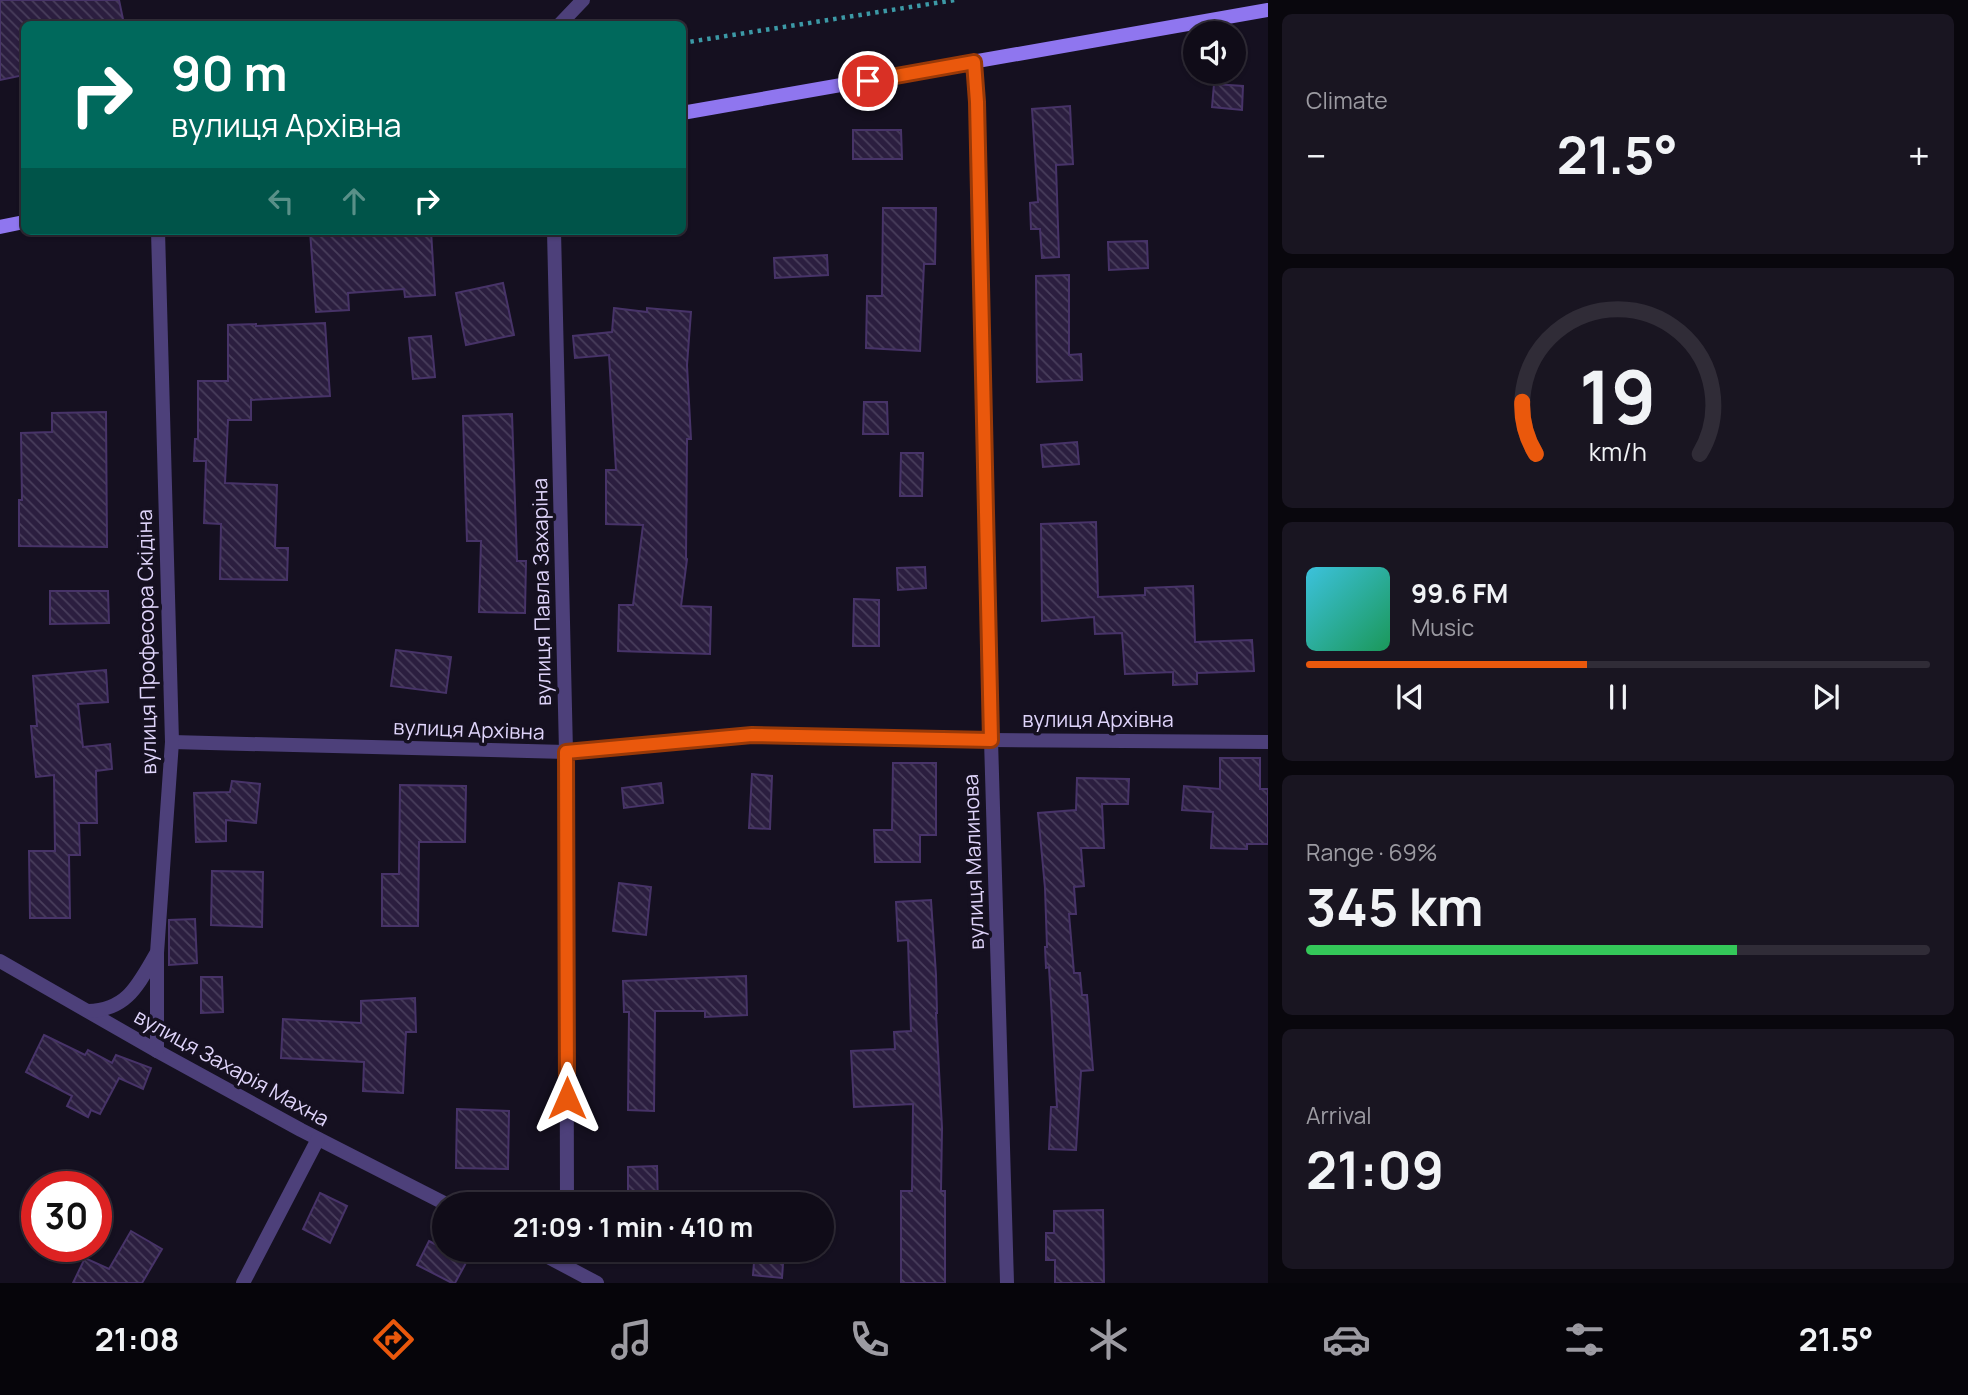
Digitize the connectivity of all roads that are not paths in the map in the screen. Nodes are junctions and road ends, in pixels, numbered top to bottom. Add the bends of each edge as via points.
1 (583, 0) edge
2 (1268, 10) edge
3 (563, 21) edge
4 (974, 62) junction
5 (686, 112) edge
6 (21, 223) edge
7 (0, 227) edge
8 (158, 235) edge
9 (554, 235) edge
10 (991, 740) junction
11 (172, 742) junction
12 (1268, 742) edge
13 (566, 752) junction
14 (157, 953) junction
15 (0, 961) edge
16 (86, 1011) junction
17 (157, 1051) junction
18 (318, 1139) junction
19 (567, 1192) edge
20 (432, 1197) edge
21 (561, 1262) edge
22 (567, 1265) joint
23 (243, 1283) edge
24 (597, 1283) edge
25 (1007, 1283) edge

1 - 3 street
2 - 4 main road
4 - 5 main road
4 - 10 street, вулиця Малинова
6 - 7 main road
8 - 11 street, вулиця Професора Скідіна
9 - 13 street, вулиця Павла Захаріна
10 - 12 street, вулиця Архівна
10 - 13 street, вулиця Архівна via 752,735
10 - 25 street, вулиця Малинова
11 - 13 street, вулиця Архівна
11 - 14 street, вулиця Професора Скідіна
13 - 19 street, вулиця Павла Захаріна
14 - 16 street via 127,998 101,1011
14 - 17 street, вулиця Професора Скідіна
15 - 16 street, вулиця Захарія Махна
16 - 17 street, вулиця Захарія Махна
17 - 18 street, вулиця Захарія Махна
18 - 20 street, вулиця Захарія Махна
18 - 23 street
21 - 22 street
22 - 24 street

